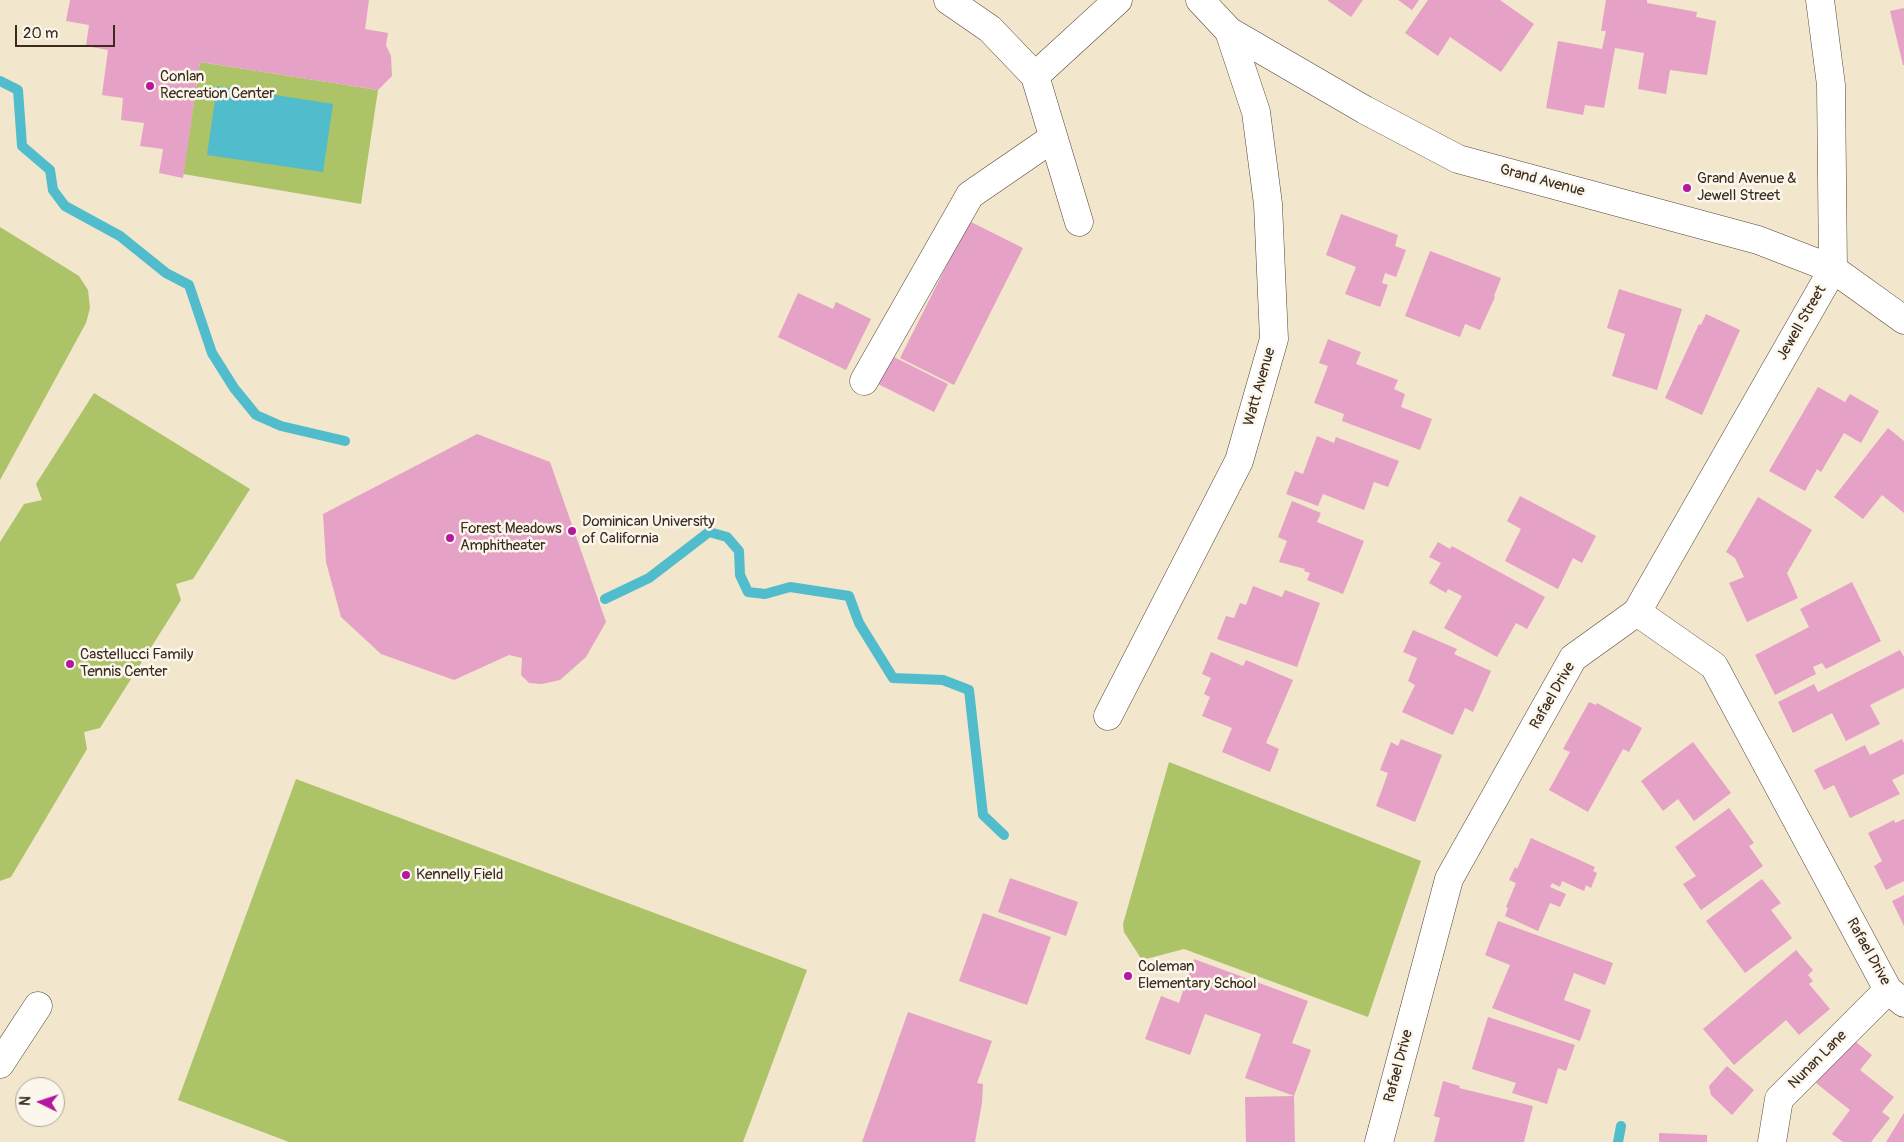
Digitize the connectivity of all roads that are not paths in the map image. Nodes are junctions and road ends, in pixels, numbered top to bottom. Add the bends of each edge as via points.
1 (948, 0) edge
2 (1118, 0) edge
3 (1200, 0) edge
4 (1820, 0) edge
5 (1229, 31) junction
6 (1035, 76) junction
7 (1054, 138) junction
8 (1079, 222) dead end
9 (1833, 269) junction
10 (1904, 320) edge
11 (864, 381) dead end
12 (1637, 612) junction
13 (1108, 716) dead end
14 (1896, 996) edge
15 (38, 1006) dead end
16 (0, 1064) edge
17 (1379, 1142) edge
18 (1772, 1142) edge

1 - 6 street via 990,29
2 - 6 street
3 - 5 street, Grand Avenue
4 - 9 street, Jewell Street via 1831,85
5 - 9 street, Grand Avenue via 1458,159 1758,240
5 - 13 street, Watt Avenue via 1256,112 1268,204 1274,339 1239,461
6 - 7 street
7 - 8 street
7 - 11 street via 970,195
9 - 10 street, Grand Avenue
9 - 12 street, Jewell Street
12 - 14 street, Rafael Drive via 1714,666
12 - 17 street, Rafael Drive via 1573,658 1448,879
14 - 18 street, Nunan Lane via 1779,1099
15 - 16 street

